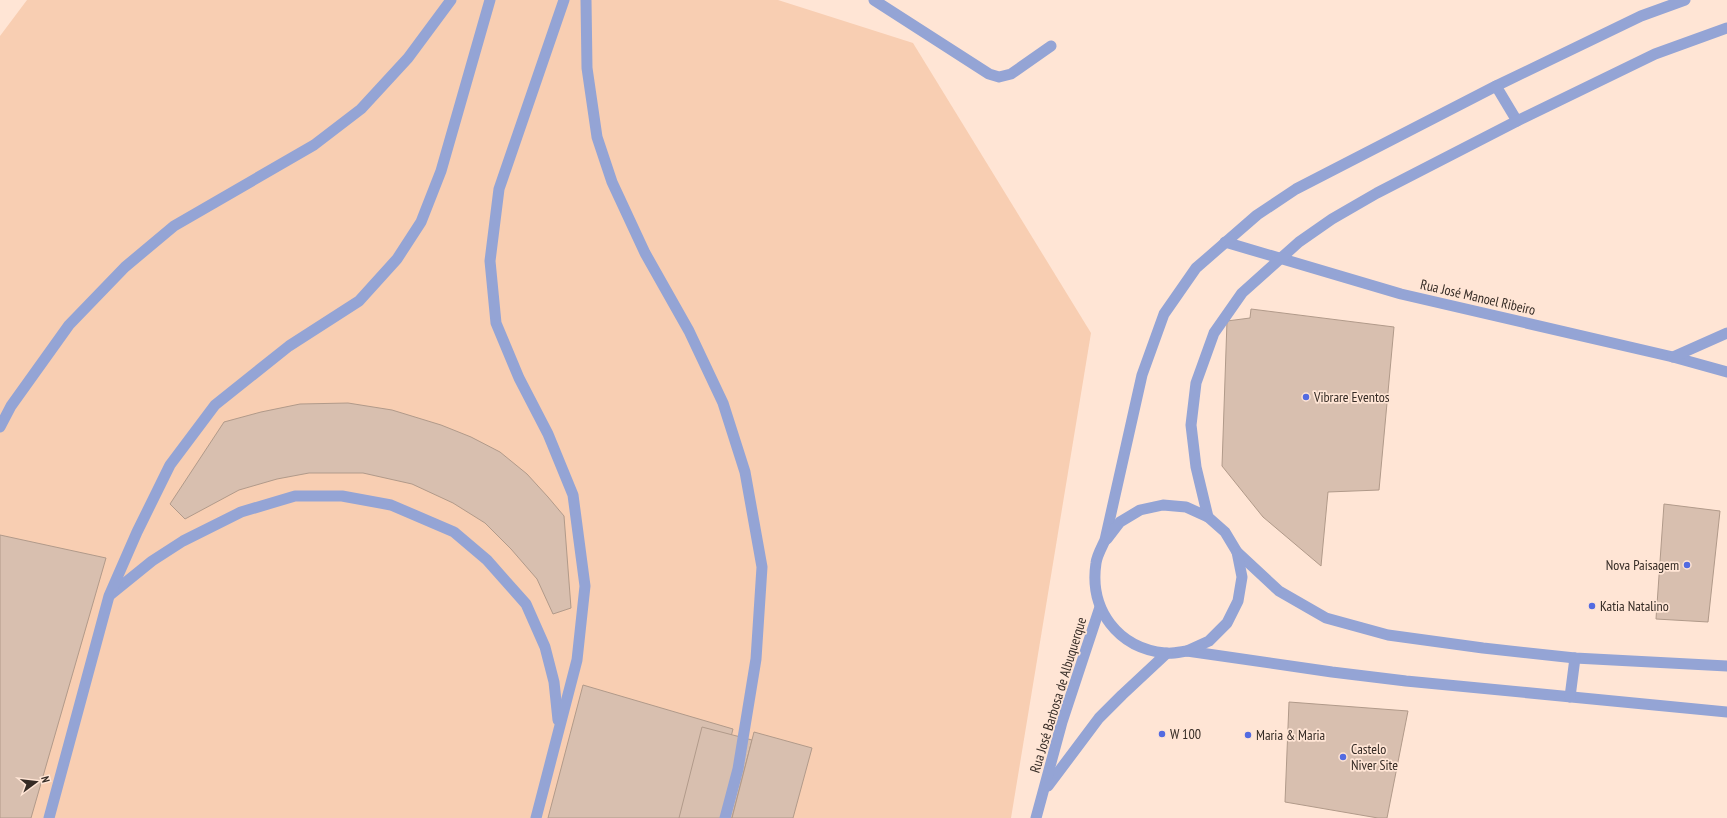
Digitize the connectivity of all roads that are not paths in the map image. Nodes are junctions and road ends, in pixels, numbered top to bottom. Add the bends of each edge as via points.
1 (451, 0) edge
2 (490, 0) edge
3 (564, 0) edge
4 (586, 0) edge
5 (874, 0) edge
6 (1685, 0) edge
7 (1727, 28) edge
8 (1051, 46) dead end
9 (1496, 86) junction
10 (1517, 121) junction
11 (1225, 242) junction
12 (1280, 259) junction
13 (1727, 333) edge
14 (1673, 357) junction
15 (1727, 372) edge
16 (0, 427) edge
17 (1208, 517) junction
18 (1105, 540) junction
19 (1237, 552) junction
20 (110, 596) junction
21 (1100, 607) junction
22 (1187, 651) junction
23 (1167, 653) junction
24 (1575, 658) junction
25 (1727, 666) edge
26 (1570, 697) junction
27 (1727, 712) edge
28 (558, 729) junction
29 (1044, 792) junction
30 (49, 818) edge
31 (536, 818) edge
32 (725, 818) edge
33 (1036, 818) edge

1 - 16 street via 408,58 361,109 314,145 174,226 125,267 69,325 11,406
2 - 20 street via 441,171 421,222 397,259 359,301 289,346 215,404 170,465 137,532
3 - 28 street via 499,189 490,260 496,323 519,378 548,434 572,495 584,586 578,660
4 - 32 street via 587,68 597,137 612,182 645,253 689,331 723,403 745,472 762,567 756,659 738,769
5 - 8 street via 989,74 999,77 1011,74
6 - 9 street via 1641,16
7 - 10 street via 1655,54
9 - 10 street
9 - 11 street via 1296,189 1257,215
10 - 12 street via 1332,219
11 - 12 street, Rua José Manoel Ribeiro
11 - 18 street via 1196,268 1164,314 1142,375
12 - 14 street, Rua José Manoel Ribeiro via 1401,294
12 - 17 street via 1242,293 1214,333 1196,383 1191,425 1196,467
13 - 14 street
14 - 15 street, Rua José Manoel Ribeiro
17 - 18 street via 1186,507 1163,505 1140,510 1120,522
17 - 19 street via 1225,532
18 - 21 street via 1096,561 1094,584
19 - 22 street via 1242,576 1238,601 1227,624 1209,640
19 - 24 street via 1279,591 1326,618 1388,635
20 - 28 street via 152,561 183,541 241,512 295,496 342,496 391,505 454,532 487,560 526,604 545,647 554,682
20 - 30 street
21 - 23 street via 1112,626 1129,642 1147,650
21 - 29 street, Rua José Barbosa de Albuquerque via 1062,722
22 - 23 street
22 - 26 street via 1332,672
23 - 29 street, Rua José Barbosa de Albuquerque via 1099,718
24 - 25 street
24 - 26 street
26 - 27 street
28 - 31 street
29 - 33 street, Rua José Barbosa de Albuquerque

